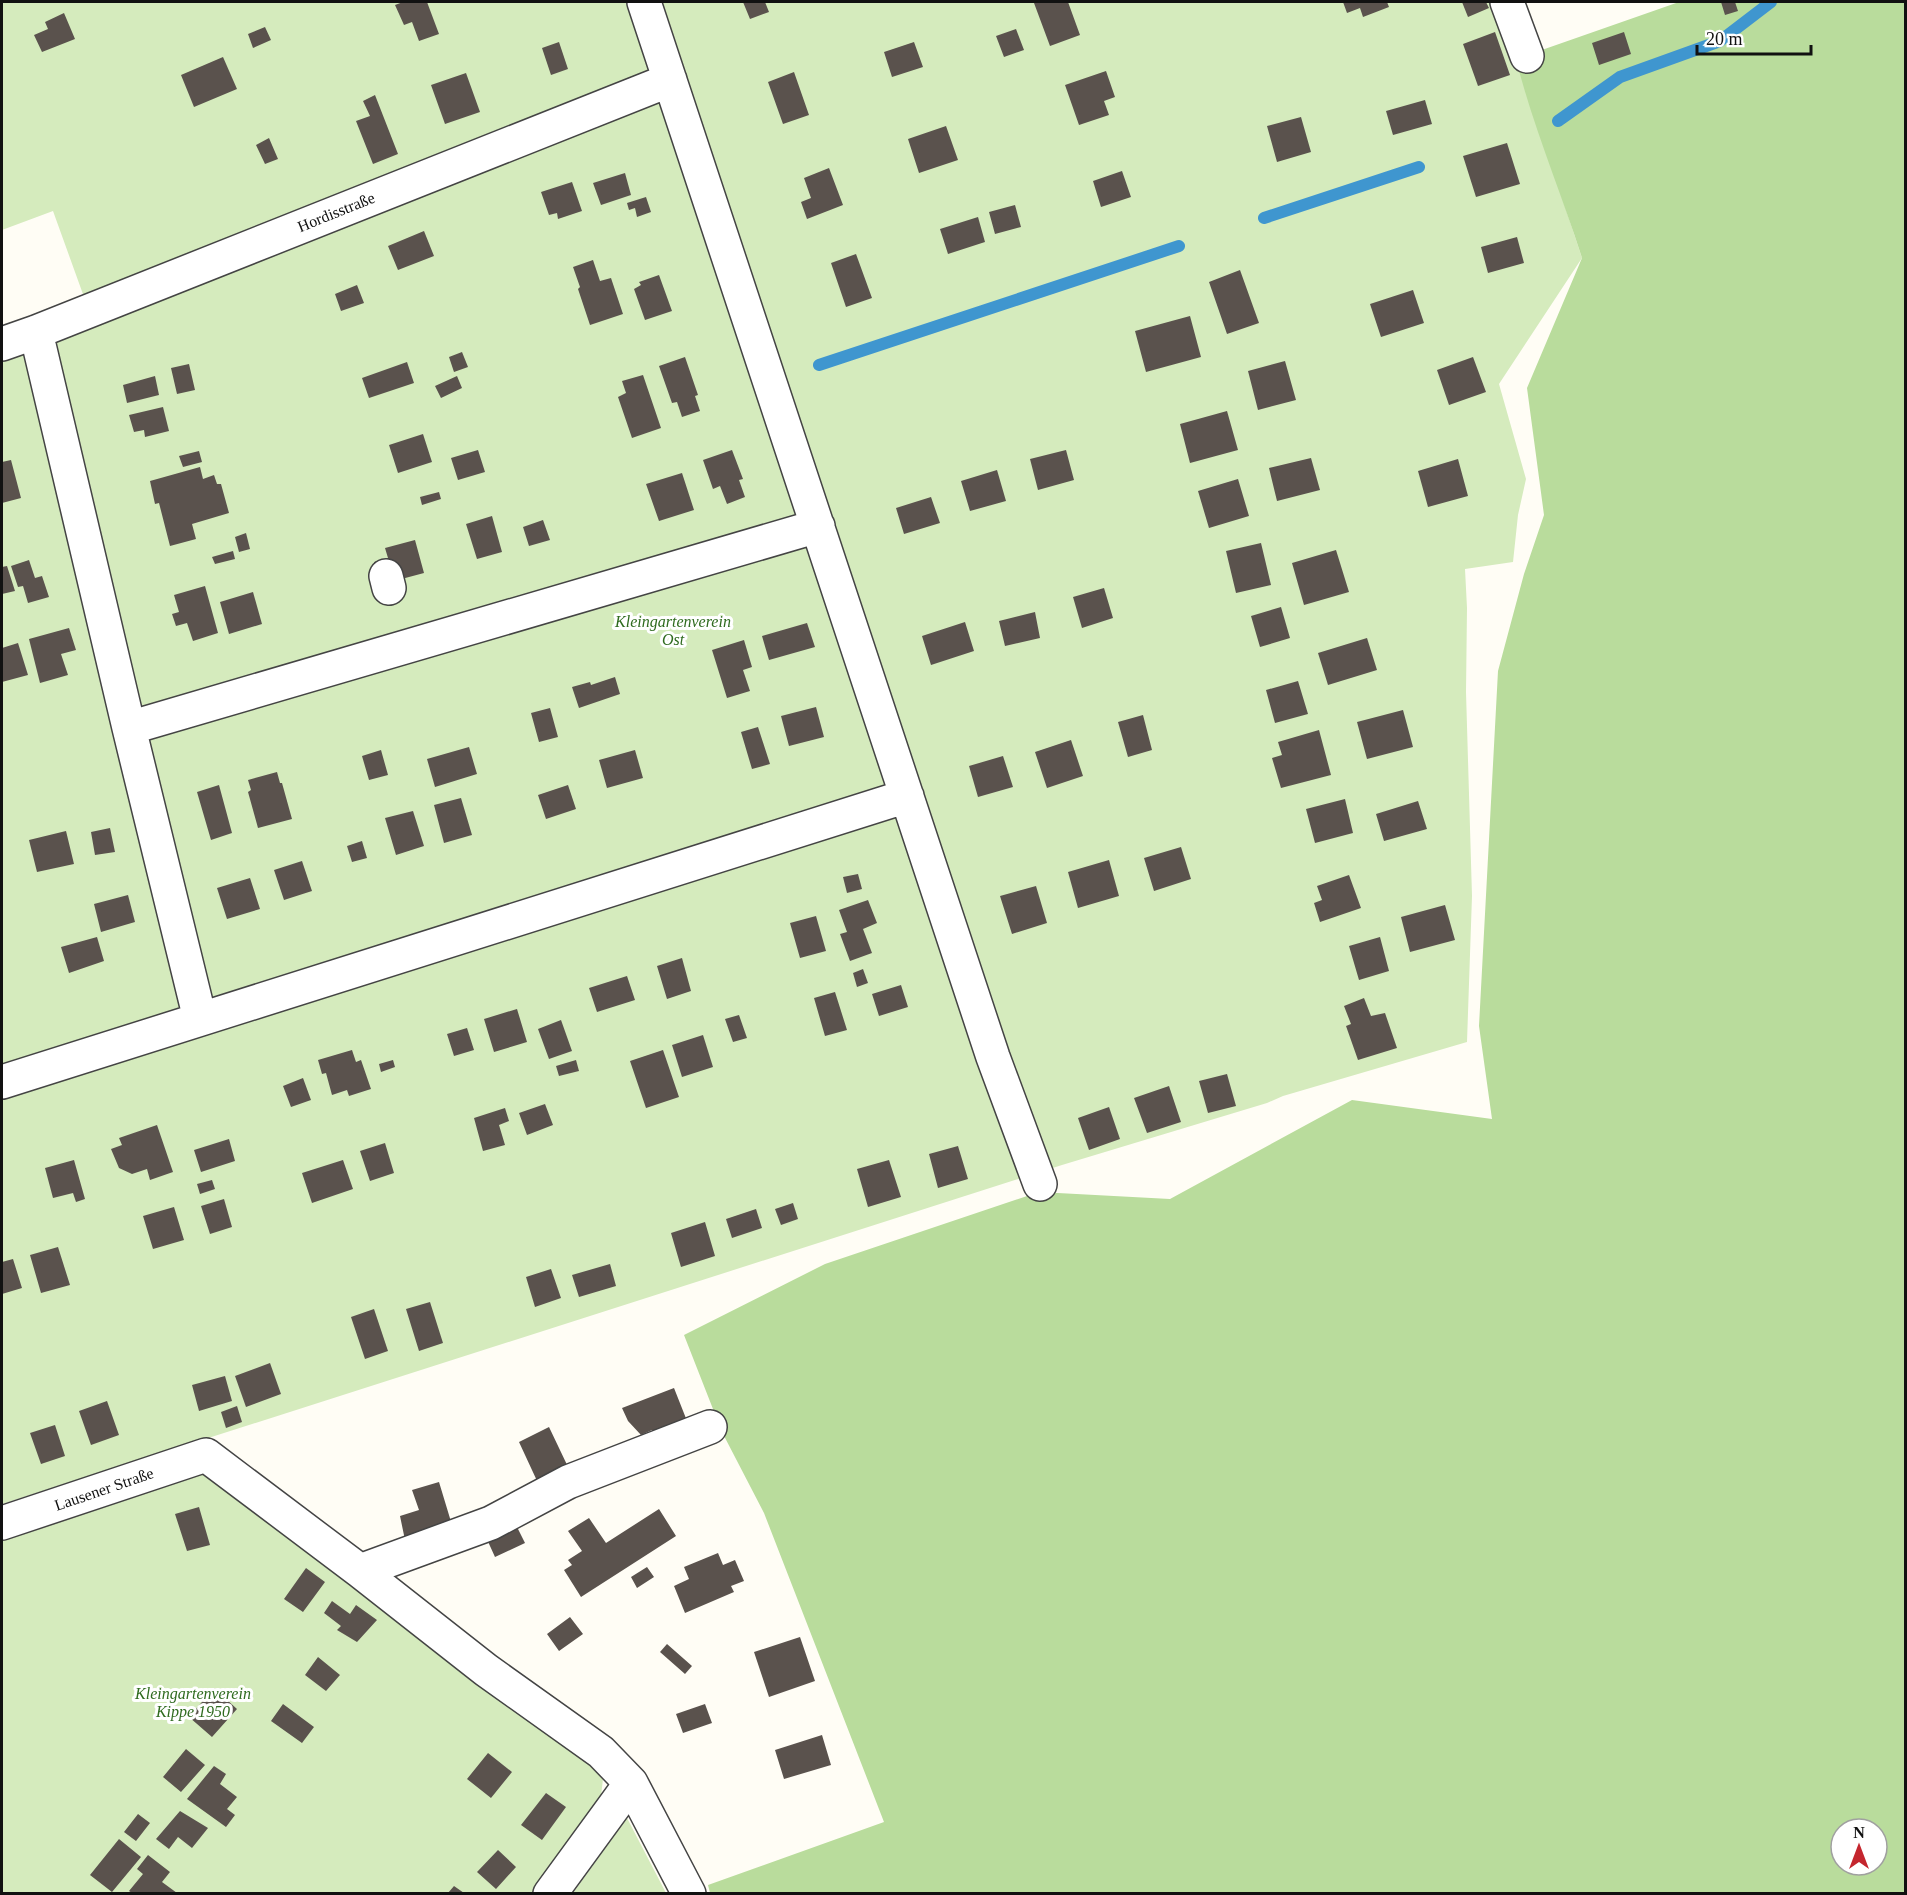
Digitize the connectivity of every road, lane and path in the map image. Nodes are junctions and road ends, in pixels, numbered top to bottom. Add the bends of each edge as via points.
1 (644, 2) edge
2 (1507, 2) edge
3 (1527, 56) dead end
4 (670, 80) junction
5 (36, 332) junction
6 (2, 344) edge
7 (818, 526) junction
8 (129, 728) junction
9 (907, 796) junction
10 (200, 1019) junction
11 (2, 1082) edge
12 (1040, 1184) dead end
13 (710, 1427) dead end
14 (2, 1523) edge
15 (360, 1571) junction
16 (631, 1783) junction
17 (550, 1893) edge
18 (690, 1893) edge

1 - 4 street
2 - 3 street
4 - 5 street, Hordisstraße
4 - 7 street
5 - 6 street, Hordisstraße
5 - 8 street
7 - 8 street
7 - 9 street
8 - 10 street
9 - 10 street
9 - 12 street via 993,1057
10 - 11 street
13 - 15 street via 568,1482 491,1523
14 - 15 street, Lausener Straße via 206,1455
15 - 16 street via 486,1670 601,1752
16 - 17 street
16 - 18 street

